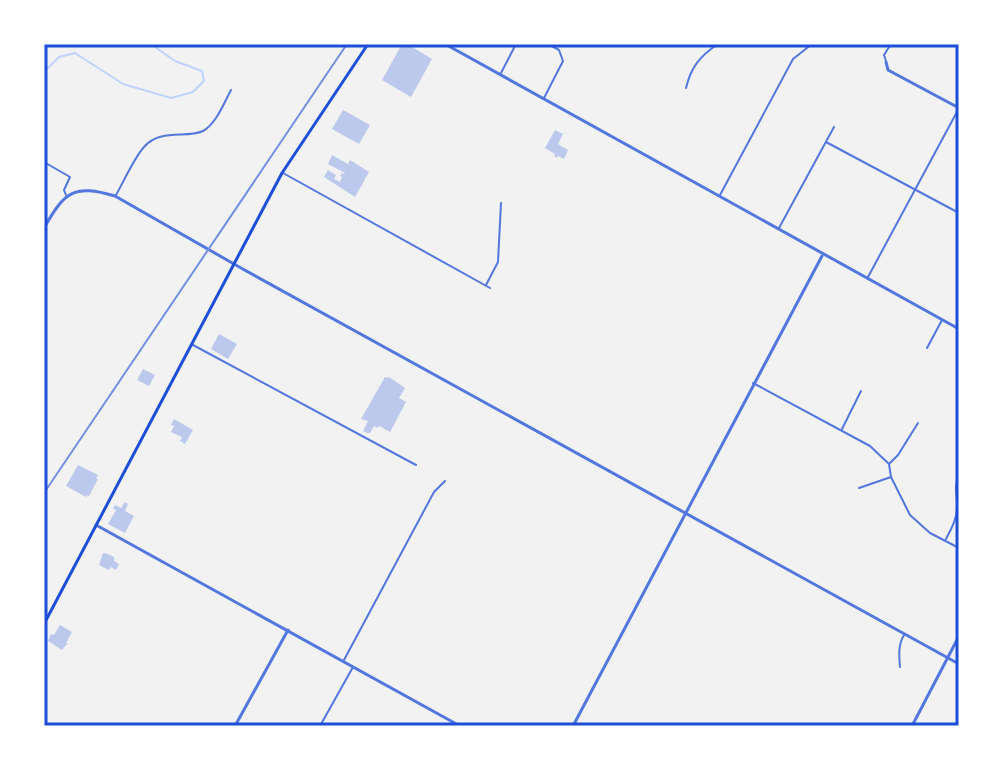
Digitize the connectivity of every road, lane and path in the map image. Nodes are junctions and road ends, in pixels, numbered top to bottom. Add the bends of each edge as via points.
1 (368, 44) edge
2 (445, 44) edge
3 (516, 44) edge
4 (548, 44) edge
5 (718, 44) edge
6 (812, 44) edge
7 (891, 44) edge
8 (886, 62) joint
9 (500, 74) junction
10 (686, 88) dead end
11 (231, 90) dead end
12 (544, 99) junction
13 (959, 108) edge
14 (834, 127) dead end
15 (826, 142) junction
16 (44, 162) edge
17 (282, 173) junction
18 (915, 189) junction
19 (66, 196) junction
20 (115, 196) junction
21 (719, 196) junction
22 (501, 203) dead end
23 (959, 213) edge
24 (44, 228) edge
25 (779, 229) junction
26 (823, 254) junction
27 (234, 264) junction
28 (868, 278) junction
29 (942, 319) junction
30 (959, 329) edge
31 (192, 344) junction
32 (927, 348) dead end
33 (753, 383) junction
34 (861, 391) dead end
35 (918, 423) dead end
36 (842, 430) junction
37 (889, 464) junction
38 (416, 465) dead end
39 (959, 475) edge
40 (891, 477) junction
41 (445, 481) dead end
42 (859, 488) dead end
43 (686, 512) junction
44 (96, 525) junction
45 (945, 540) junction
46 (959, 548) edge
47 (44, 624) edge
48 (288, 630) junction
49 (904, 634) junction
50 (959, 636) edge
51 (948, 658) junction
52 (344, 661) junction
53 (959, 664) edge
54 (353, 667) junction
55 (900, 667) dead end
56 (235, 726) edge
57 (320, 726) edge
58 (460, 726) edge
59 (573, 726) edge
60 (912, 726) edge

1 - 17 main road
2 - 9 street
3 - 9 street
4 - 12 street via 562,53 562,65
5 - 10 street via 701,56
6 - 21 street via 793,59
7 - 8 street
8 - 13 street via 888,70
9 - 12 street
11 - 20 street via 201,132 170,134 144,146
12 - 21 street
13 - 18 street
14 - 15 street
15 - 18 street
15 - 25 street
16 - 19 street via 70,177
17 - 22 street via 488,287 498,262
17 - 27 main road
18 - 23 street
18 - 28 street
19 - 20 street via 80,190
19 - 24 street
20 - 27 street
21 - 25 street
25 - 26 street
26 - 28 street
26 - 33 street
27 - 31 main road
27 - 43 street
28 - 29 street
29 - 30 street
29 - 32 street
31 - 38 street
31 - 44 main road
33 - 36 street
33 - 43 street
34 - 36 street
35 - 37 street
36 - 37 street
37 - 40 street
39 - 45 street via 958,510
40 - 42 street
40 - 45 street via 910,515
41 - 52 street via 434,492
43 - 49 street
43 - 59 street
44 - 47 main road
44 - 48 street
45 - 46 street
48 - 52 street
48 - 56 street
49 - 51 street
49 - 55 street
50 - 51 street
51 - 53 street
51 - 60 street
52 - 54 street
54 - 57 street
54 - 58 street

